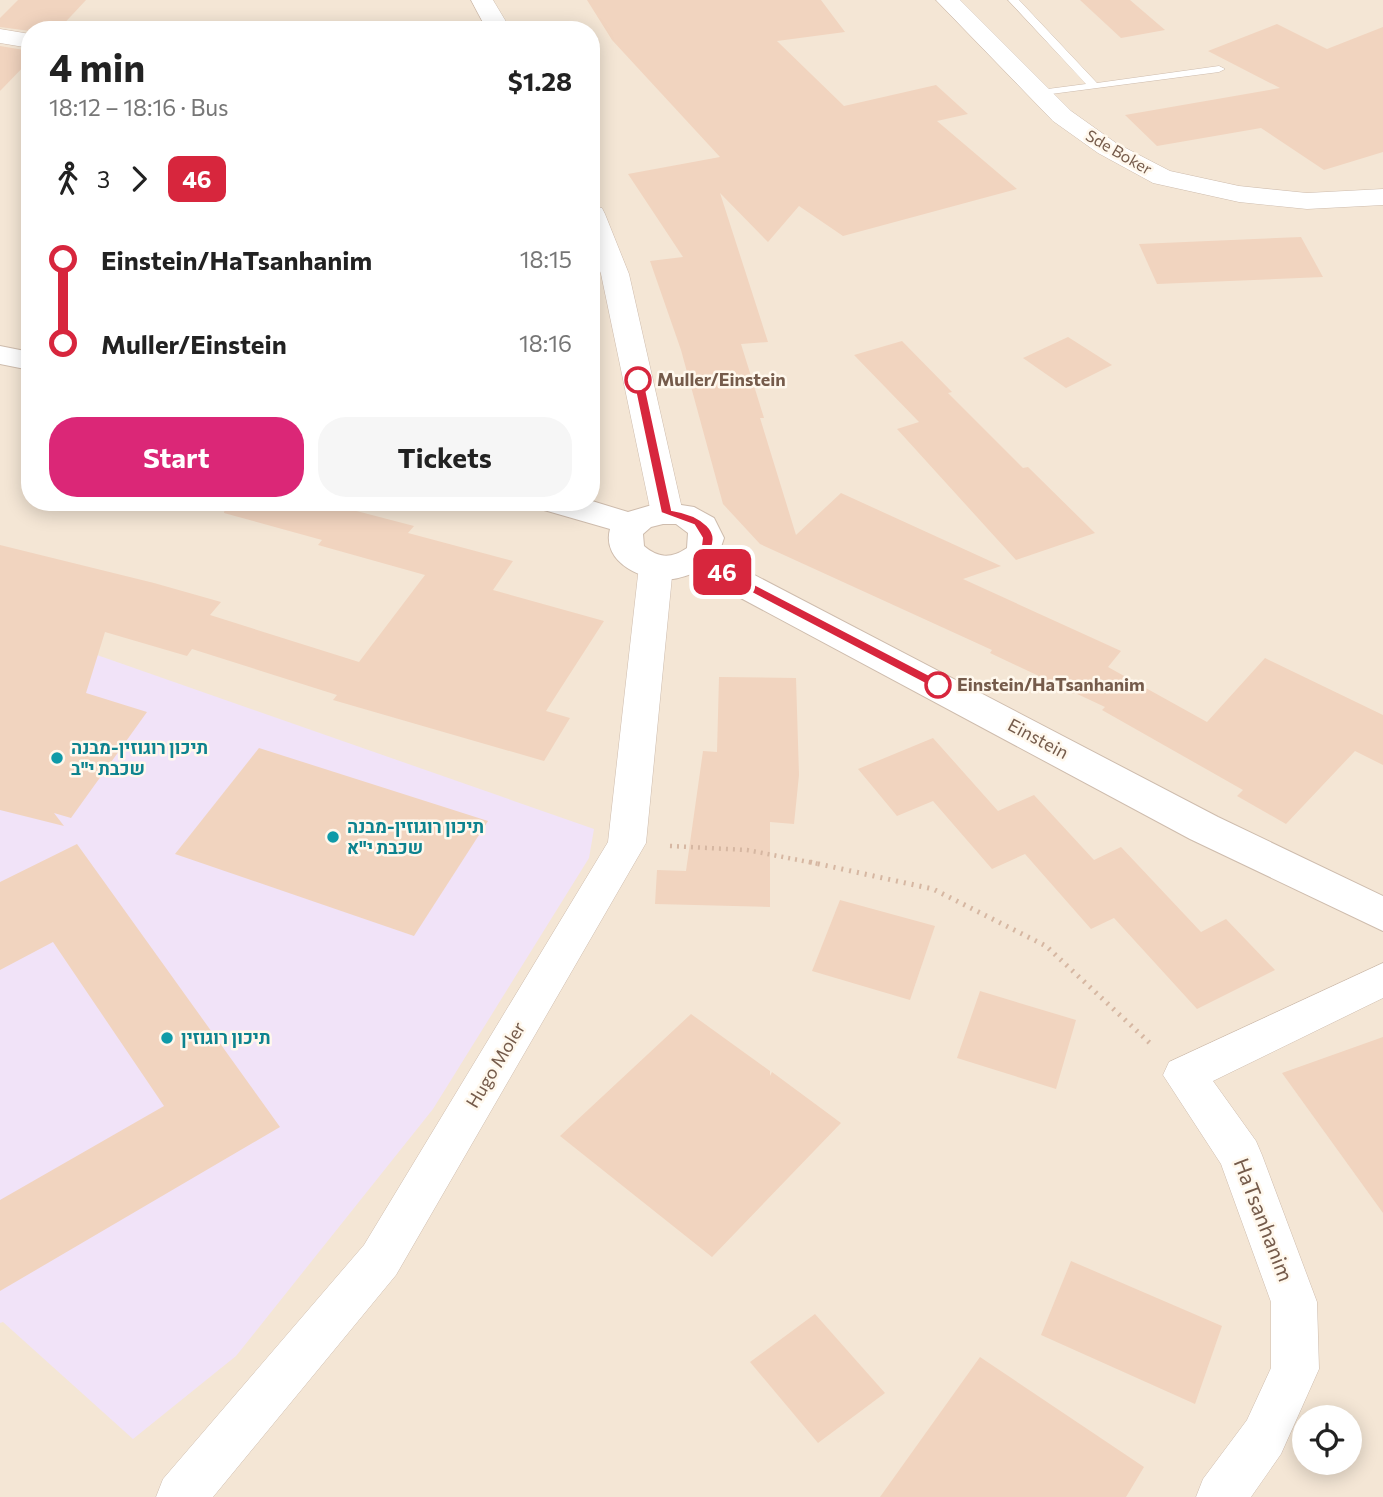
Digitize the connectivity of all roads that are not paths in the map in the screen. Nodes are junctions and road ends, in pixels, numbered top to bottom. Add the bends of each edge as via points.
1 (482, 0) edge
2 (947, 0) edge
3 (1013, 0) edge
4 (494, 21) edge
5 (0, 36) edge
6 (21, 40) edge
7 (1219, 69) dead end
8 (1094, 86) junction
9 (1040, 94) junction
10 (1383, 197) edge
11 (600, 235) edge
12 (0, 355) edge
13 (21, 359) edge
14 (587, 511) edge
15 (667, 513) junction
16 (632, 524) junction
17 (696, 558) junction
18 (656, 566) junction
19 (1383, 915) edge
20 (1383, 979) edge
21 (181, 1497) edge
22 (1221, 1497) edge

1 - 4 street
2 - 9 street, Sde Boker
3 - 8 lane
5 - 6 street
7 - 8 lane
8 - 9 lane
9 - 10 street, Sde Boker via 1107,148 1163,177 1239,194 1307,201
11 - 15 street via 615,274
12 - 13 street
14 - 16 street
15 - 16 street
15 - 17 street via 688,517 705,530 707,547
16 - 18 street via 624,534 628,552 635,560
17 - 18 street via 677,567
17 - 19 street, Einstein via 1204,828
18 - 21 street, Hugo Moler via 627,843 380,1260
20 - 22 street, HaTsanhanim via 1184,1075 1240,1155 1294,1302 1294,1369 1264,1437

